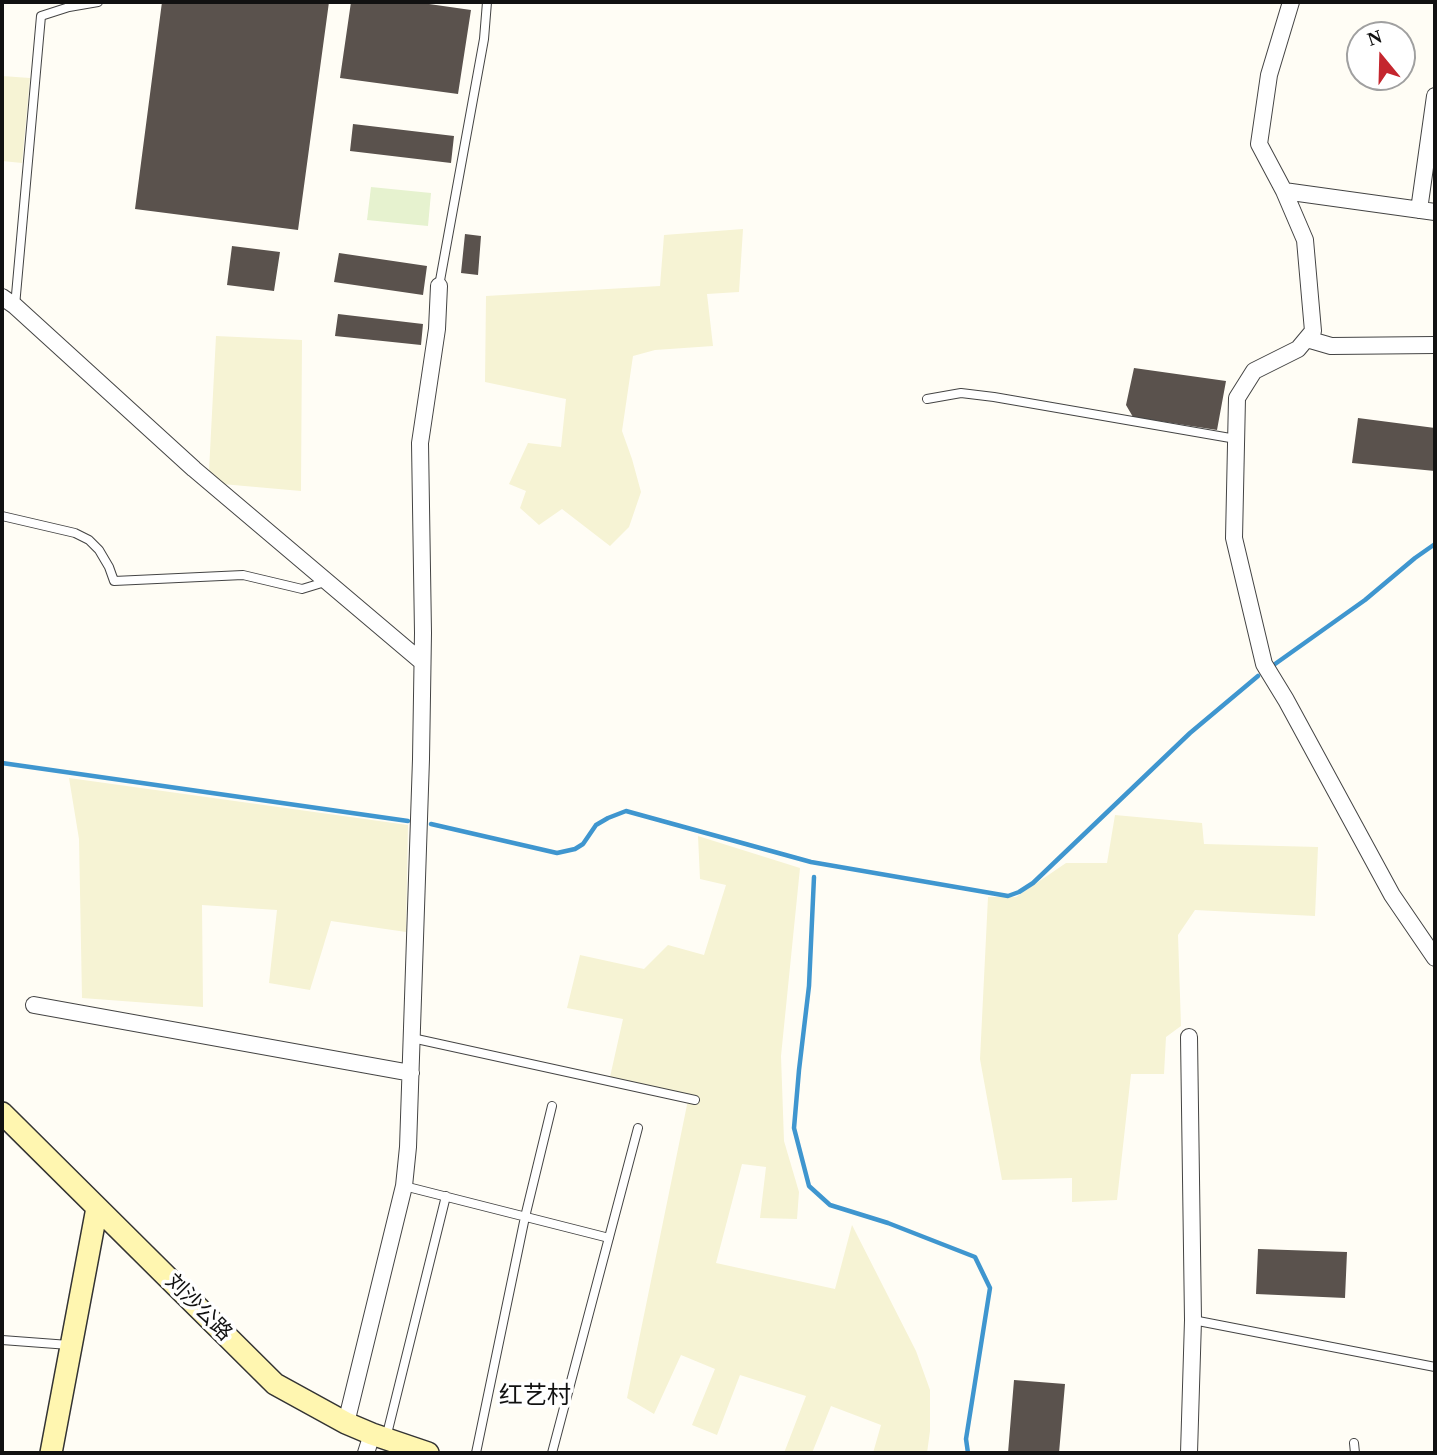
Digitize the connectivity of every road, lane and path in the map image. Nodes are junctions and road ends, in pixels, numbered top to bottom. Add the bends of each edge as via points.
1 (98, 2) edge
2 (487, 2) edge
3 (1291, 2) edge
4 (1435, 96) edge
5 (1284, 191) junction
6 (1427, 211) edge
7 (439, 286) joint
8 (8, 301) edge
9 (1307, 339) junction
10 (1435, 345) edge
11 (928, 399) dead end
12 (1236, 439) junction
13 (2, 516) edge
14 (327, 581) junction
15 (422, 662) junction
16 (1435, 958) edge
17 (34, 1005) dead end
18 (1189, 1037) dead end
19 (412, 1038) junction
20 (411, 1073) junction
21 (695, 1100) dead end
22 (552, 1106) dead end
23 (2, 1113) edge
24 (638, 1128) dead end
25 (404, 1186) junction
26 (446, 1196) junction
27 (97, 1208) junction
28 (525, 1217) junction
29 (609, 1238) junction
30 (1193, 1320) junction
31 (2, 1340) edge
32 (72, 1346) junction
33 (1435, 1367) edge
34 (346, 1423) junction
35 (375, 1442) edge
36 (1354, 1443) dead end
37 (51, 1453) edge
38 (428, 1453) edge
39 (476, 1453) edge
40 (552, 1453) edge
41 (1189, 1453) edge
42 (1355, 1453) edge

1 - 8 lane via 41,16
2 - 7 lane
3 - 5 street via 1269,75 1259,144
4 - 6 street
5 - 6 street
5 - 9 street via 1305,240 1313,331
7 - 15 street via 420,443
8 - 14 street via 194,469
9 - 10 street via 1332,346
9 - 12 street via 1298,349 1254,371 1237,398
11 - 12 lane via 961,393 994,397
12 - 16 street via 1234,538 1264,664 1392,895
13 - 14 lane via 89,540 114,581 243,575 302,589
14 - 15 street
15 - 19 street
17 - 20 street
18 - 30 street
19 - 20 street
19 - 21 lane
20 - 25 street
22 - 28 lane
23 - 27 main road, 刘沙公路
24 - 29 lane
25 - 26 lane
25 - 34 street
26 - 28 lane
26 - 35 lane
27 - 32 main road
27 - 34 main road, 刘沙公路 via 275,1384
28 - 29 lane
28 - 39 lane
29 - 40 lane
30 - 33 lane
30 - 41 street
31 - 32 lane
32 - 37 main road
34 - 35 main road, 刘沙公路
35 - 38 main road, 刘沙公路
36 - 42 lane

